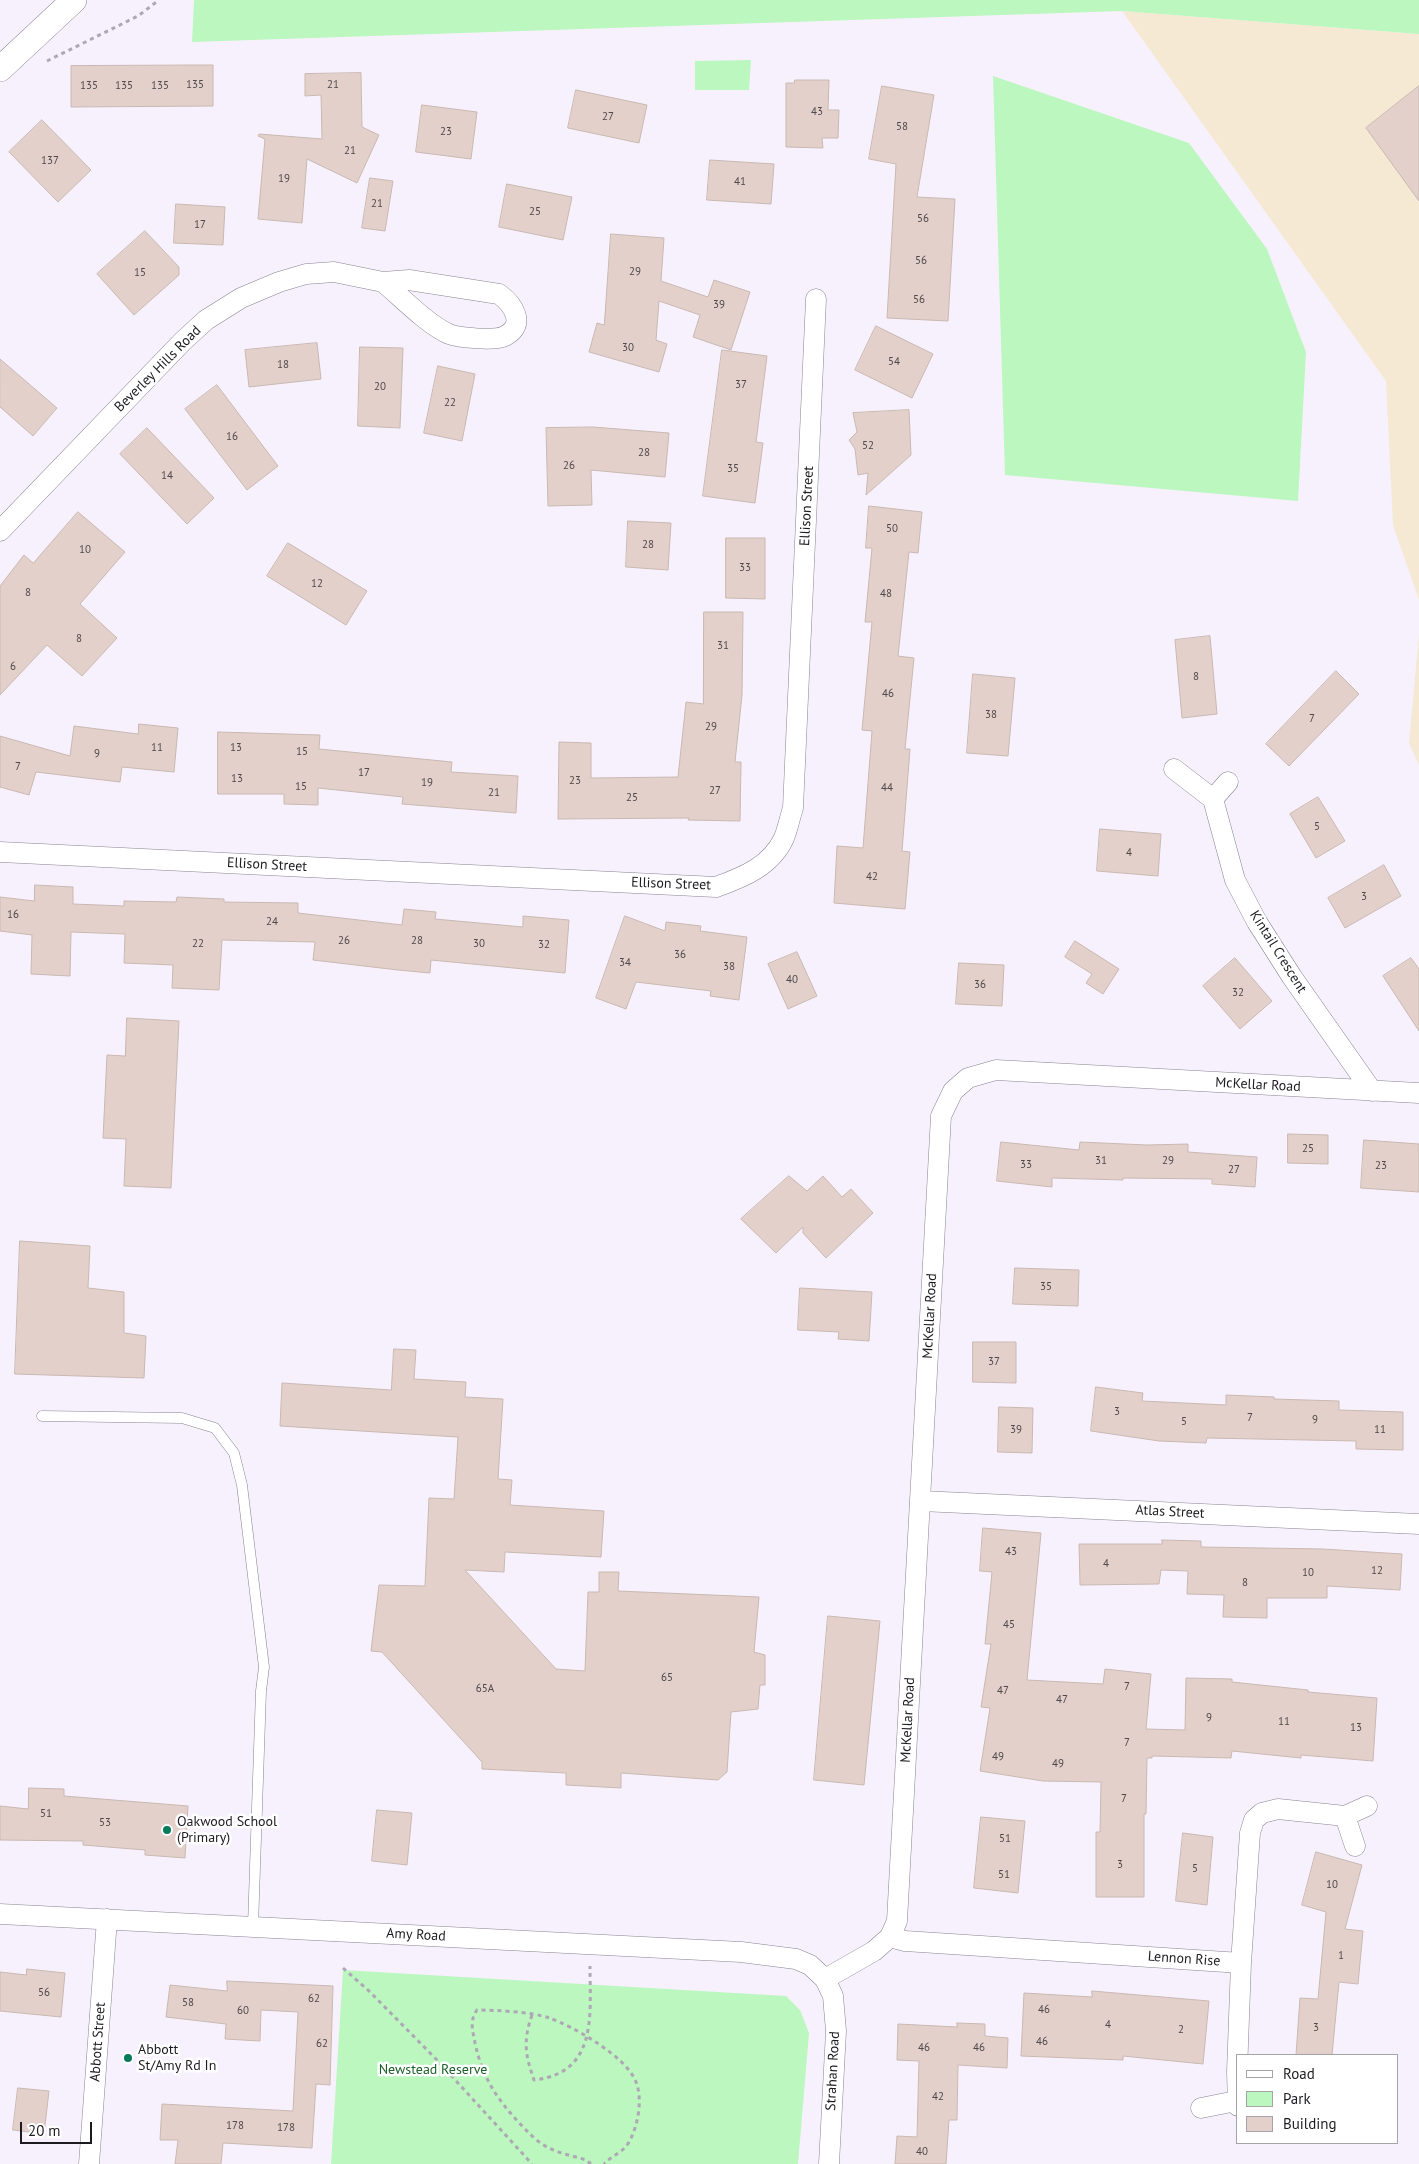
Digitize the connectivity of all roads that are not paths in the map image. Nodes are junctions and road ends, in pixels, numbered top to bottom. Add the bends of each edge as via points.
1 (74, 0) edge
2 (0, 69) edge
3 (383, 282) junction
4 (816, 299) dead end
5 (0, 531) edge
6 (1174, 769) dead end
7 (1228, 782) dead end
8 (1213, 799) junction
9 (0, 852) edge
10 (1372, 1091) junction
11 (1419, 1094) edge
12 (42, 1416) dead end
13 (920, 1501) junction
14 (1419, 1524) edge
15 (1367, 1806) dead end
16 (1345, 1816) junction
17 (1355, 1846) dead end
18 (0, 1914) edge
19 (107, 1920) junction
20 (253, 1926) junction
21 (890, 1937) junction
22 (1241, 1962) junction
23 (825, 1979) junction
24 (1238, 2054) edge
25 (1236, 2103) edge
26 (1201, 2108) dead end
27 (89, 2164) edge
28 (829, 2164) edge

1 - 2 street
3 - 3 street, Beverley Hills Road via 409,280 499,294 510,302 517,315 514,327 506,336 495,339 450,334
3 - 5 street, Beverley Hills Road via 334,272 306,274 241,298 206,320
4 - 9 street, Ellison Street via 793,808 784,839 767,861 746,876 716,887
6 - 8 street
7 - 8 street
8 - 10 street, Kintail Crescent via 1235,880 1257,922
10 - 11 street, McKellar Road
10 - 13 street, McKellar Road via 996,1070 968,1078 953,1091 940,1116
12 - 20 lane via 182,1418 215,1428 234,1453 242,1485 264,1667
13 - 14 street, Atlas Street
13 - 21 street, McKellar Road via 899,1899
15 - 16 street
16 - 17 street
16 - 22 street via 1278,1809 1262,1813 1254,1820 1250,1833
18 - 19 street, Amy Road
19 - 20 street, Amy Road
19 - 27 street, Abbott Street
20 - 23 street, Amy Road via 777,1956 810,1965
21 - 22 street, Lennon Rise via 905,1941
21 - 23 street via 874,1951
22 - 24 street
23 - 28 street, Strahan Road via 832,1996 836,2031
25 - 26 street

